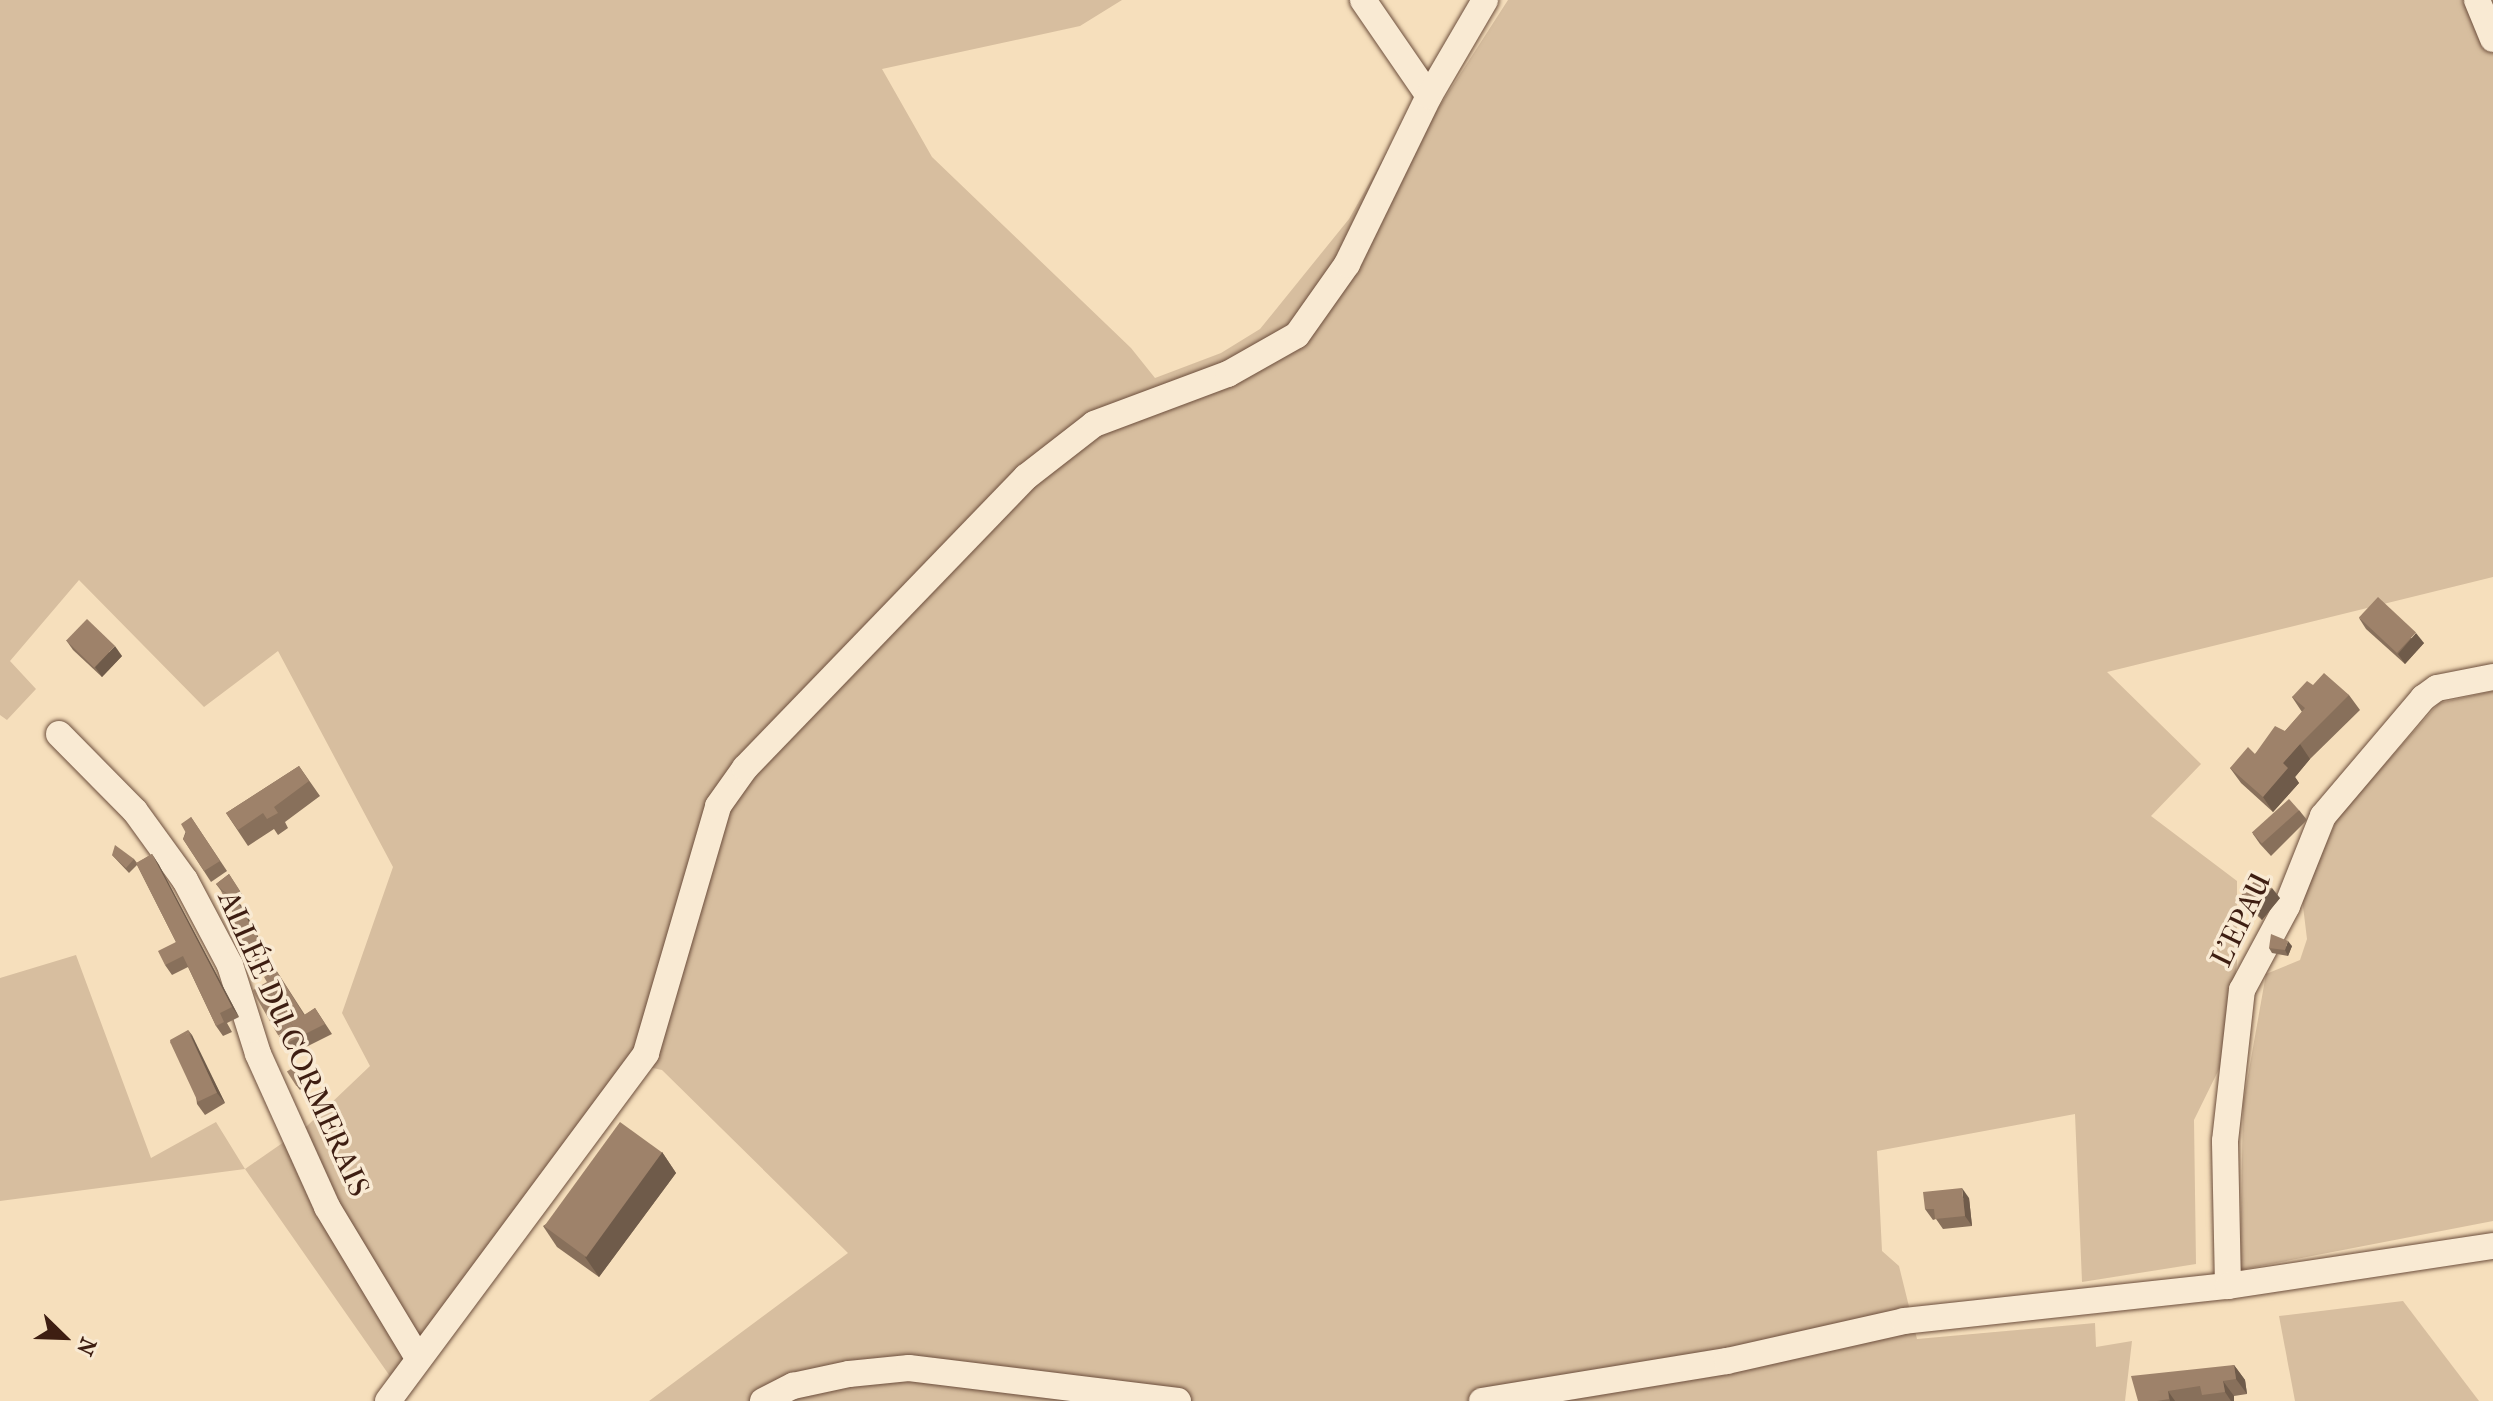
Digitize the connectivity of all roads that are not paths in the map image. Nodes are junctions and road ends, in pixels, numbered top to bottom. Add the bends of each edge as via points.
1 (1363, 0) edge
2 (1485, 0) edge
3 (2477, 0) edge
4 (2493, 39) edge
5 (1429, 96) junction
6 (2493, 677) edge
7 (59, 734) dead end
8 (2493, 1246) edge
9 (2228, 1286) junction
10 (418, 1358) junction
11 (388, 1401) edge
12 (763, 1401) edge
13 (1178, 1401) edge
14 (1482, 1401) edge

1 - 5 street
2 - 5 street
3 - 4 street
5 - 10 street via 1347,264 1297,335 1228,374 1094,424 1026,477 745,768 718,806 646,1053 550,1189
6 - 9 street, L'EPAU via 2437,688 2423,698 2323,816 2287,906 2242,990 2225,1141
7 - 10 street, ALLÉE DU CORMERAIS via 135,811 185,880 230,965 258,1054 327,1207
8 - 9 street
9 - 14 street via 1904,1321 1727,1361
10 - 11 street
12 - 13 street via 793,1386 909,1368

